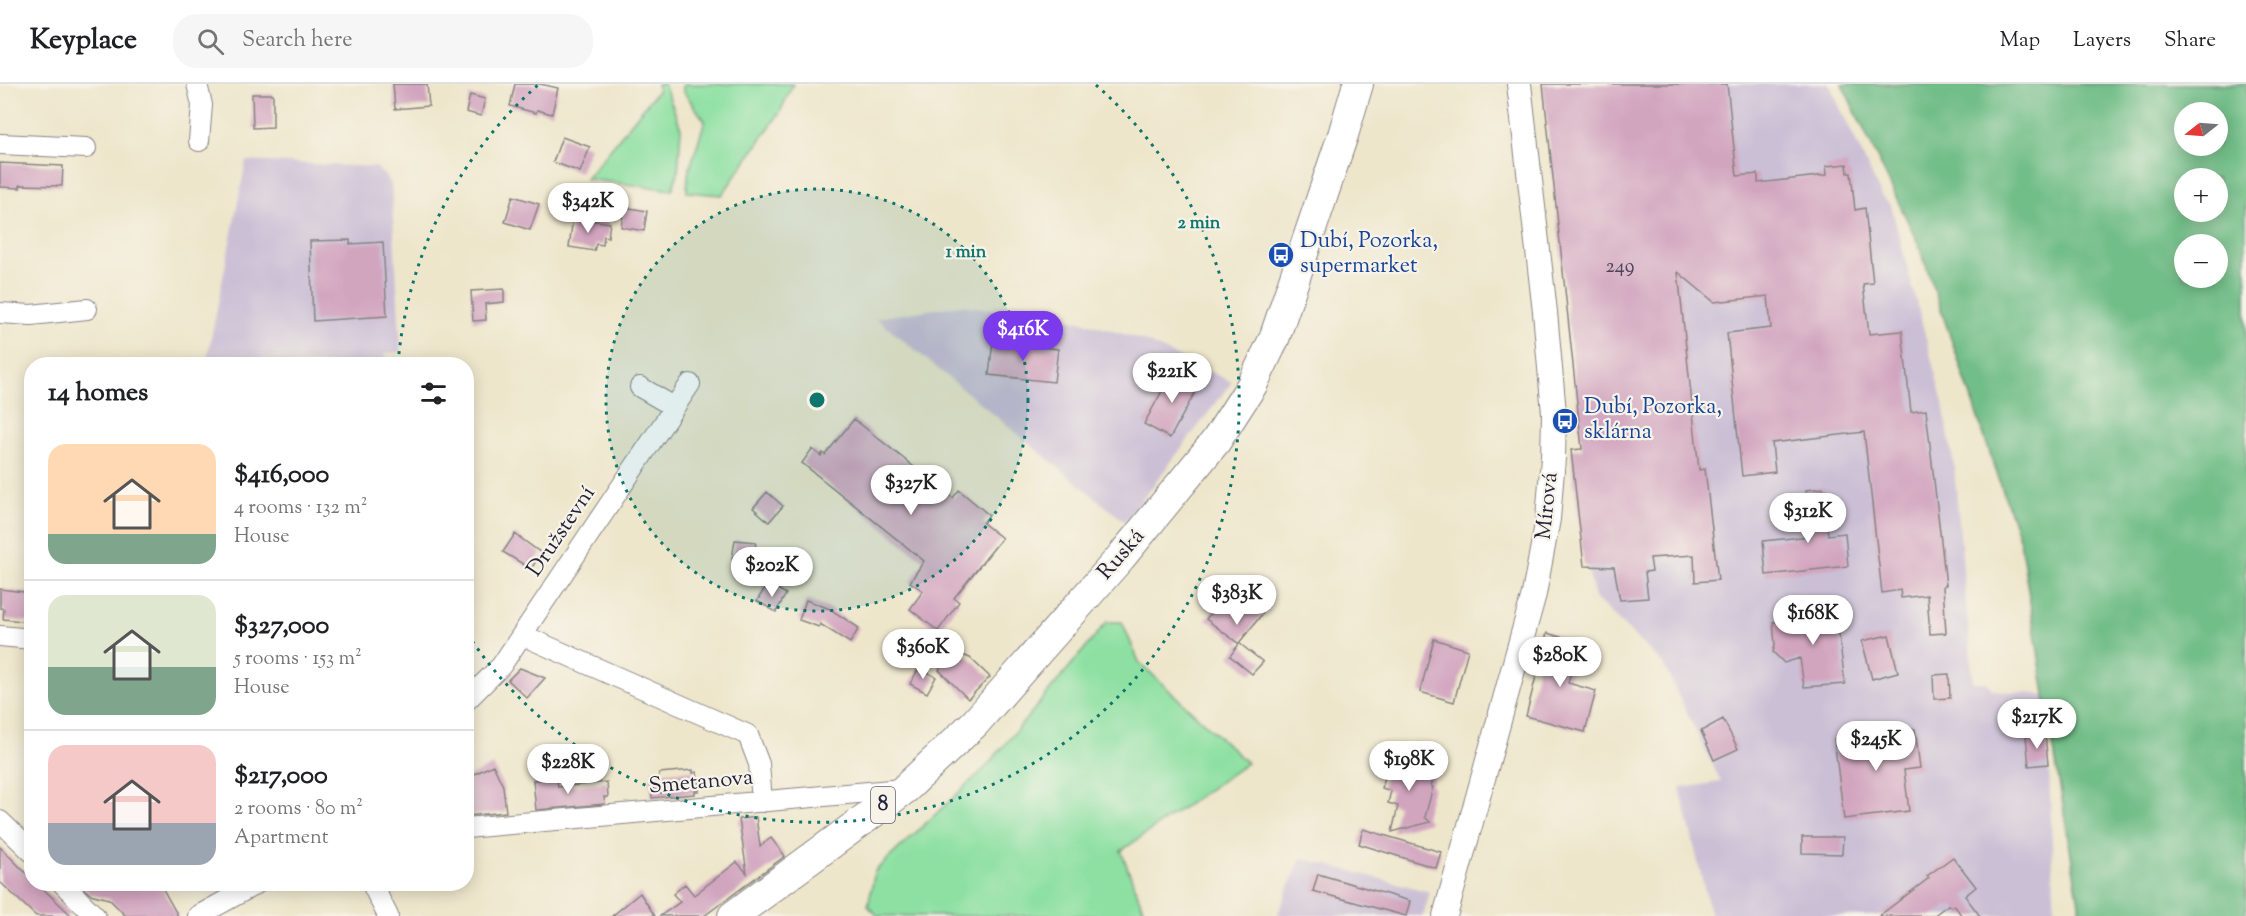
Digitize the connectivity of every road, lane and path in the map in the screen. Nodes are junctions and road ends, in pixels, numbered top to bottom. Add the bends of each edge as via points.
1 (197, 84) edge
2 (1358, 84) edge
3 (1519, 84) edge
4 (199, 141) dead end
5 (0, 144) edge
6 (86, 148) dead end
7 (87, 309) dead end
8 (0, 313) edge
9 (690, 384) dead end
10 (640, 387) dead end
11 (674, 407) junction
12 (522, 635) junction
13 (0, 636) edge
14 (24, 638) edge
15 (474, 693) edge
16 (905, 789) junction
17 (762, 802) junction
18 (0, 821) edge
19 (474, 827) edge
20 (24, 844) edge
21 (70, 891) edge
22 (243, 891) edge
23 (376, 891) edge
24 (95, 916) edge
25 (198, 916) edge
26 (388, 916) edge
27 (733, 916) edge
28 (1445, 916) edge

1 - 4 street via 202,105
2 - 16 main road, Ruská / 8 via 1286,309 1240,406 1121,557 975,723
3 - 28 street, Mírová via 1552,378 1551,492 1534,594
5 - 6 street
7 - 8 street via 31,315
9 - 11 street, Družstevní
10 - 11 street
11 - 12 street, Družstevní
12 - 15 street, Družstevní via 501,666
12 - 17 street via 748,735 759,764
13 - 14 street
16 - 17 street, Smetanova
16 - 27 main road, Ruská / 8
17 - 19 street, Smetanova
18 - 20 street
21 - 24 street
22 - 25 street
23 - 26 street

